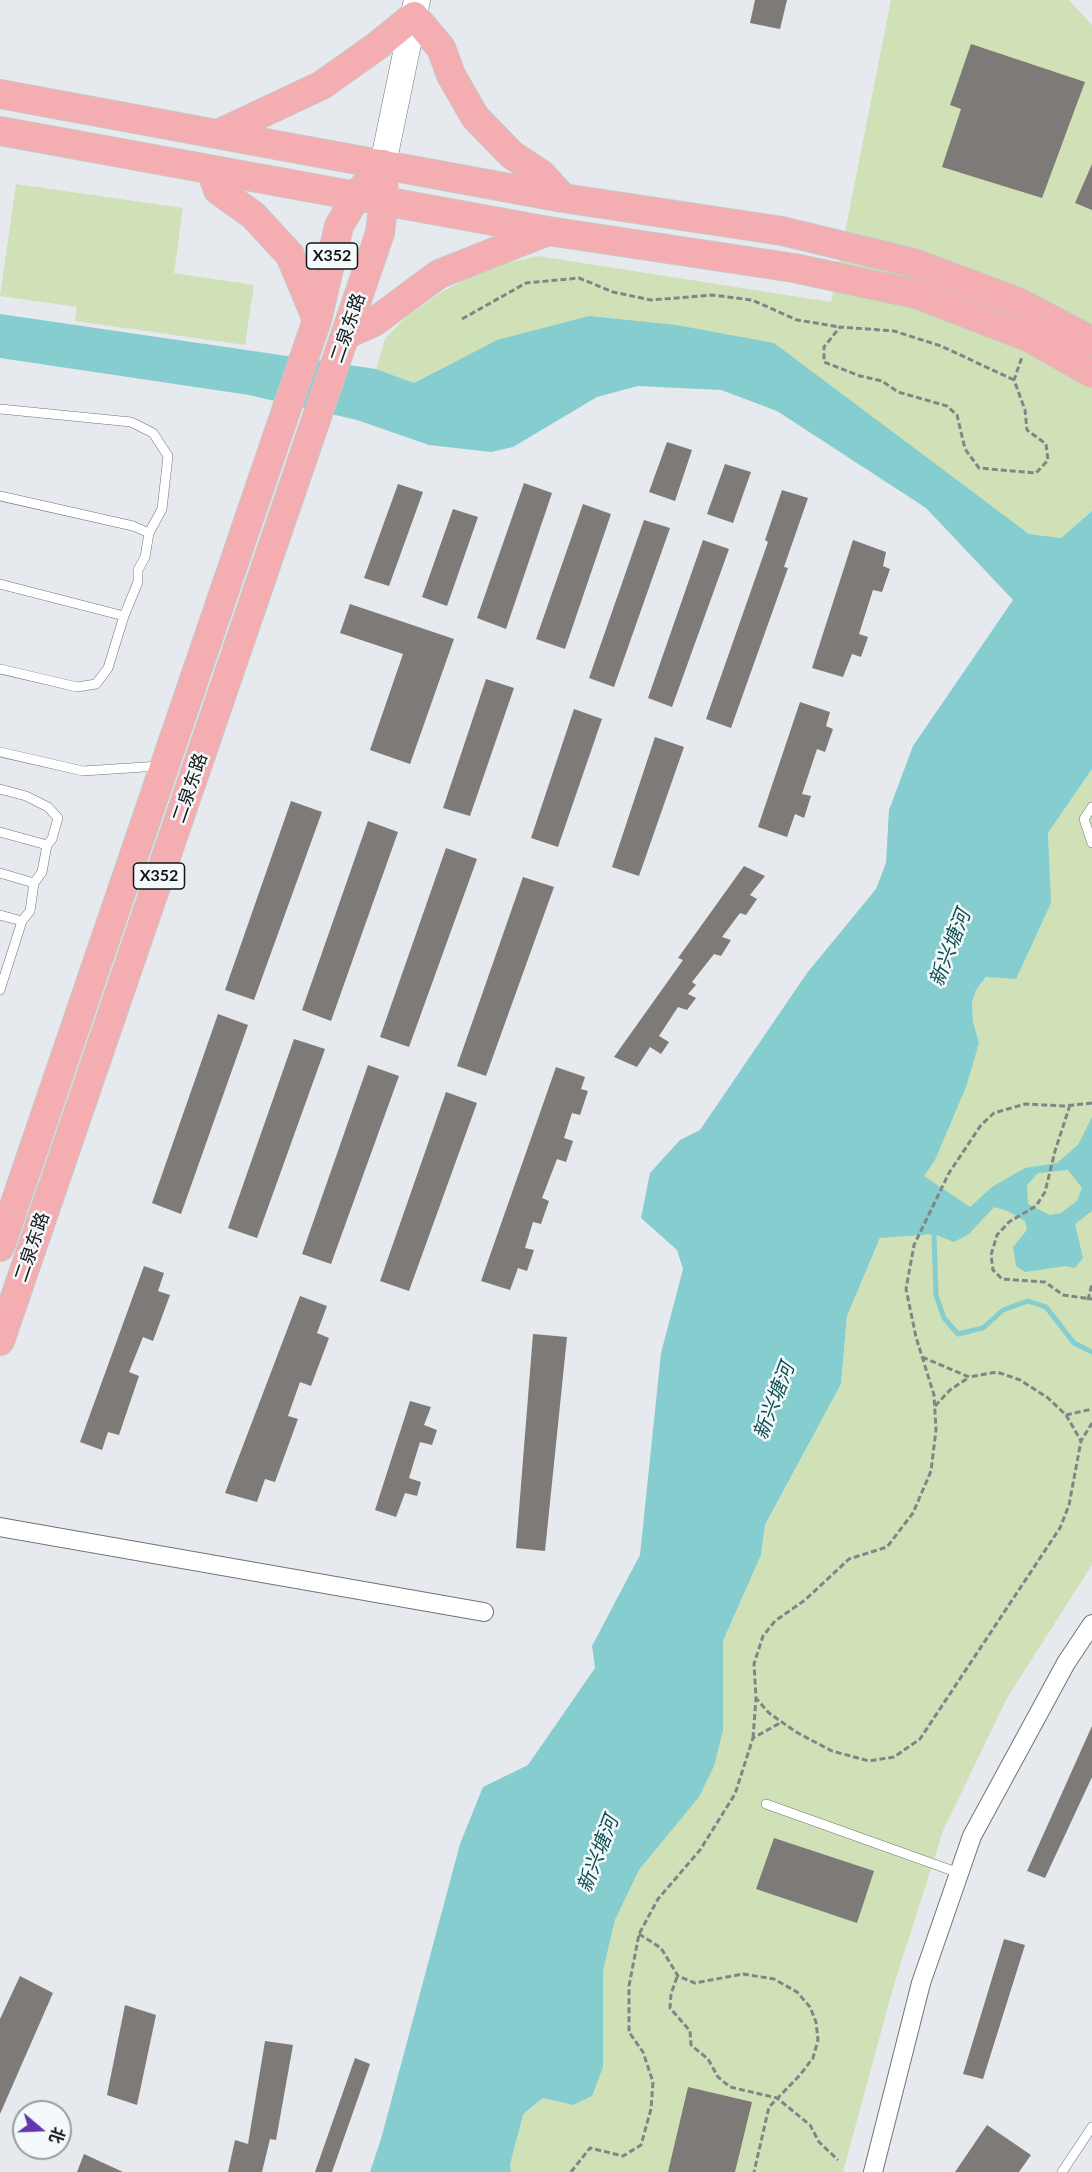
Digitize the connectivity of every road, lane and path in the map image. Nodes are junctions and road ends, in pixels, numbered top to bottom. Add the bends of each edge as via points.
1 (415, 8) edge
2 (0, 94) edge
3 (0, 131) edge
4 (218, 134) junction
5 (383, 164) junction
6 (210, 170) junction
7 (370, 197) junction
8 (563, 198) junction
9 (548, 231) junction
10 (462, 319) dead end
11 (317, 320) junction
12 (840, 327) junction
13 (347, 334) junction
14 (1092, 341) edge
15 (1022, 356) dead end
16 (1092, 373) edge
17 (1014, 380) junction
18 (0, 409) edge
19 (0, 496) edge
20 (149, 533) junction
21 (0, 584) edge
22 (124, 616) junction
23 (0, 669) edge
24 (0, 752) edge
25 (165, 766) junction
26 (0, 789) edge
27 (1092, 807) edge
28 (0, 832) edge
29 (1092, 843) edge
30 (47, 845) junction
31 (0, 873) edge
32 (34, 883) junction
33 (0, 915) edge
34 (22, 921) junction
35 (0, 956) edge
36 (10, 959) junction
37 (0, 990) edge
38 (1092, 1103) edge
39 (1070, 1105) junction
40 (0, 1247) edge
41 (1092, 1284) edge
42 (1090, 1299) edge
43 (0, 1341) edge
44 (922, 1357) junction
45 (969, 1377) junction
46 (935, 1406) junction
47 (1092, 1409) edge
48 (1066, 1415) junction
49 (1092, 1423) edge
50 (1081, 1441) junction
51 (0, 1527) edge
52 (484, 1612) dead end
53 (1092, 1624) edge
54 (756, 1698) junction
55 (782, 1722) junction
56 (753, 1738) junction
57 (765, 1804) dead end
58 (959, 1873) junction
59 (639, 1934) junction
60 (678, 1976) junction
61 (777, 2098) junction
62 (1092, 2127) edge
63 (838, 2160) dead end
64 (571, 2172) edge
65 (754, 2172) edge
66 (873, 2172) edge
67 (1062, 2172) edge

1 - 4 main road via 377,46 322,85
1 - 5 main road
1 - 8 main road via 441,48 475,117
2 - 4 main road
3 - 6 main road
4 - 5 main road
5 - 7 main road, 二泉东路 / X352
5 - 8 main road
6 - 7 main road
6 - 11 main road via 218,190 253,215 290,255
7 - 9 main road
7 - 11 main road, 二泉东路 / X352 via 339,225
7 - 13 main road, 二泉东路 / X352 via 380,233
8 - 14 main road via 782,231 914,262 1018,302
9 - 13 main road via 439,274 374,322
9 - 16 main road via 794,268 916,294 1028,337
10 - 12 path via 526,283 579,278 614,292 651,300 712,295 752,300 797,320
11 - 25 main road, 二泉东路 / X352
12 - 17 path via 894,331 941,346
12 - 17 path via 824,346 825,362 882,381 897,392 947,406 957,415 965,449 979,468 1036,473 1048,460 1046,444 1027,430 1025,410
13 - 43 main road, 二泉东路 / X352
15 - 17 path
18 - 20 lane via 131,422 153,433 168,456 162,509
19 - 20 lane
20 - 22 lane via 138,582
21 - 22 lane
22 - 23 lane via 108,668 96,684 77,687
24 - 25 lane via 83,771
25 - 40 main road, 二泉东路 / X352
26 - 30 lane via 48,807 58,818
27 - 29 lane via 1084,819
28 - 30 lane
30 - 32 lane via 42,872
31 - 32 lane
32 - 34 lane via 30,911
33 - 34 lane
34 - 36 lane
35 - 36 lane
36 - 37 lane
38 - 39 path
39 - 42 path via 1045,1192 1036,1206 1009,1221 996,1235 991,1255 993,1270 1002,1279 1045,1282 1063,1295
39 - 44 path via 1025,1104 994,1113 981,1125 949,1173 914,1245 906,1289
41 - 42 path
44 - 45 path
44 - 46 path
45 - 46 path
45 - 48 path via 997,1372 1020,1380
46 - 54 path via 932,1471 913,1513 887,1547 849,1559 805,1600 775,1621 763,1636 754,1664
47 - 48 path
48 - 50 path
49 - 50 path
50 - 55 path via 1069,1505 1060,1528 920,1739 894,1757 869,1761 832,1751
51 - 52 street
53 - 58 street via 1066,1663 972,1836
54 - 55 path
54 - 56 path
55 - 56 path
56 - 59 path via 735,1794 700,1850 658,1899
57 - 58 lane
58 - 66 street via 921,1983
59 - 60 path via 661,1948
59 - 64 path via 629,1986 629,2032 643,2052 653,2082 651,2109 641,2145 623,2156 590,2148
60 - 61 path via 670,2008 690,2031 692,2045 730,2087
60 - 61 path via 695,1983 743,1974 774,1979 804,1999 816,2022 818,2040 813,2058
61 - 63 path via 810,2125 819,2142
61 - 65 path via 769,2107
62 - 67 lane

